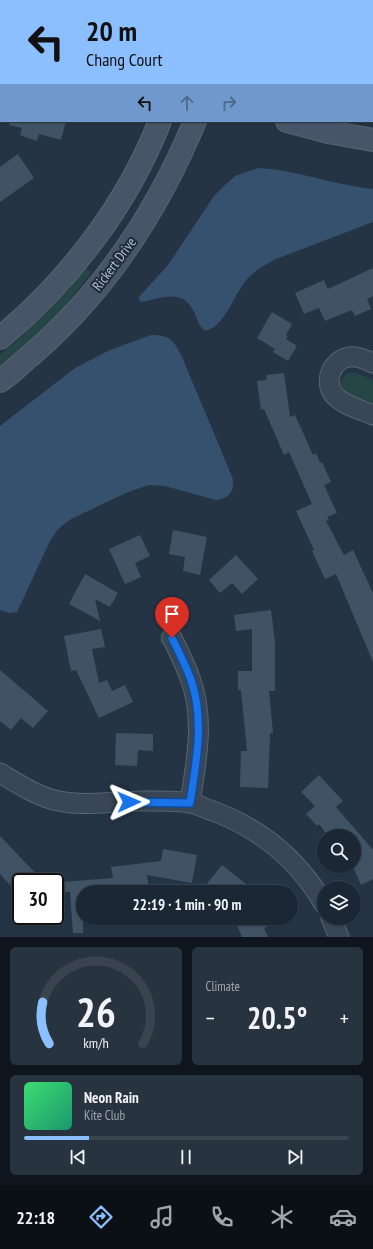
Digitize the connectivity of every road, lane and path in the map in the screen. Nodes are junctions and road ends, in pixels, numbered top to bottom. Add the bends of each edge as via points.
1 (160, 122) edge
2 (194, 122) edge
3 (291, 122) edge
4 (373, 140) edge
5 (0, 338) edge
6 (373, 363) edge
7 (0, 381) edge
8 (373, 415) edge
9 (172, 638) dead end
10 (0, 773) edge
11 (190, 803) junction
12 (317, 894) edge
13 (334, 925) edge
14 (339, 937) edge

1 - 5 street via 132,179 101,230 62,279 21,321
2 - 7 street, Rickert Drive via 164,188 135,237 93,293 54,336
3 - 4 street
6 - 8 street via 356,357 341,360 330,372 329,380 334,395
9 - 11 street via 192,681 196,702 197,756
10 - 11 street via 53,800 77,803
11 - 12 street via 227,816 259,833 298,866
13 - 14 street

